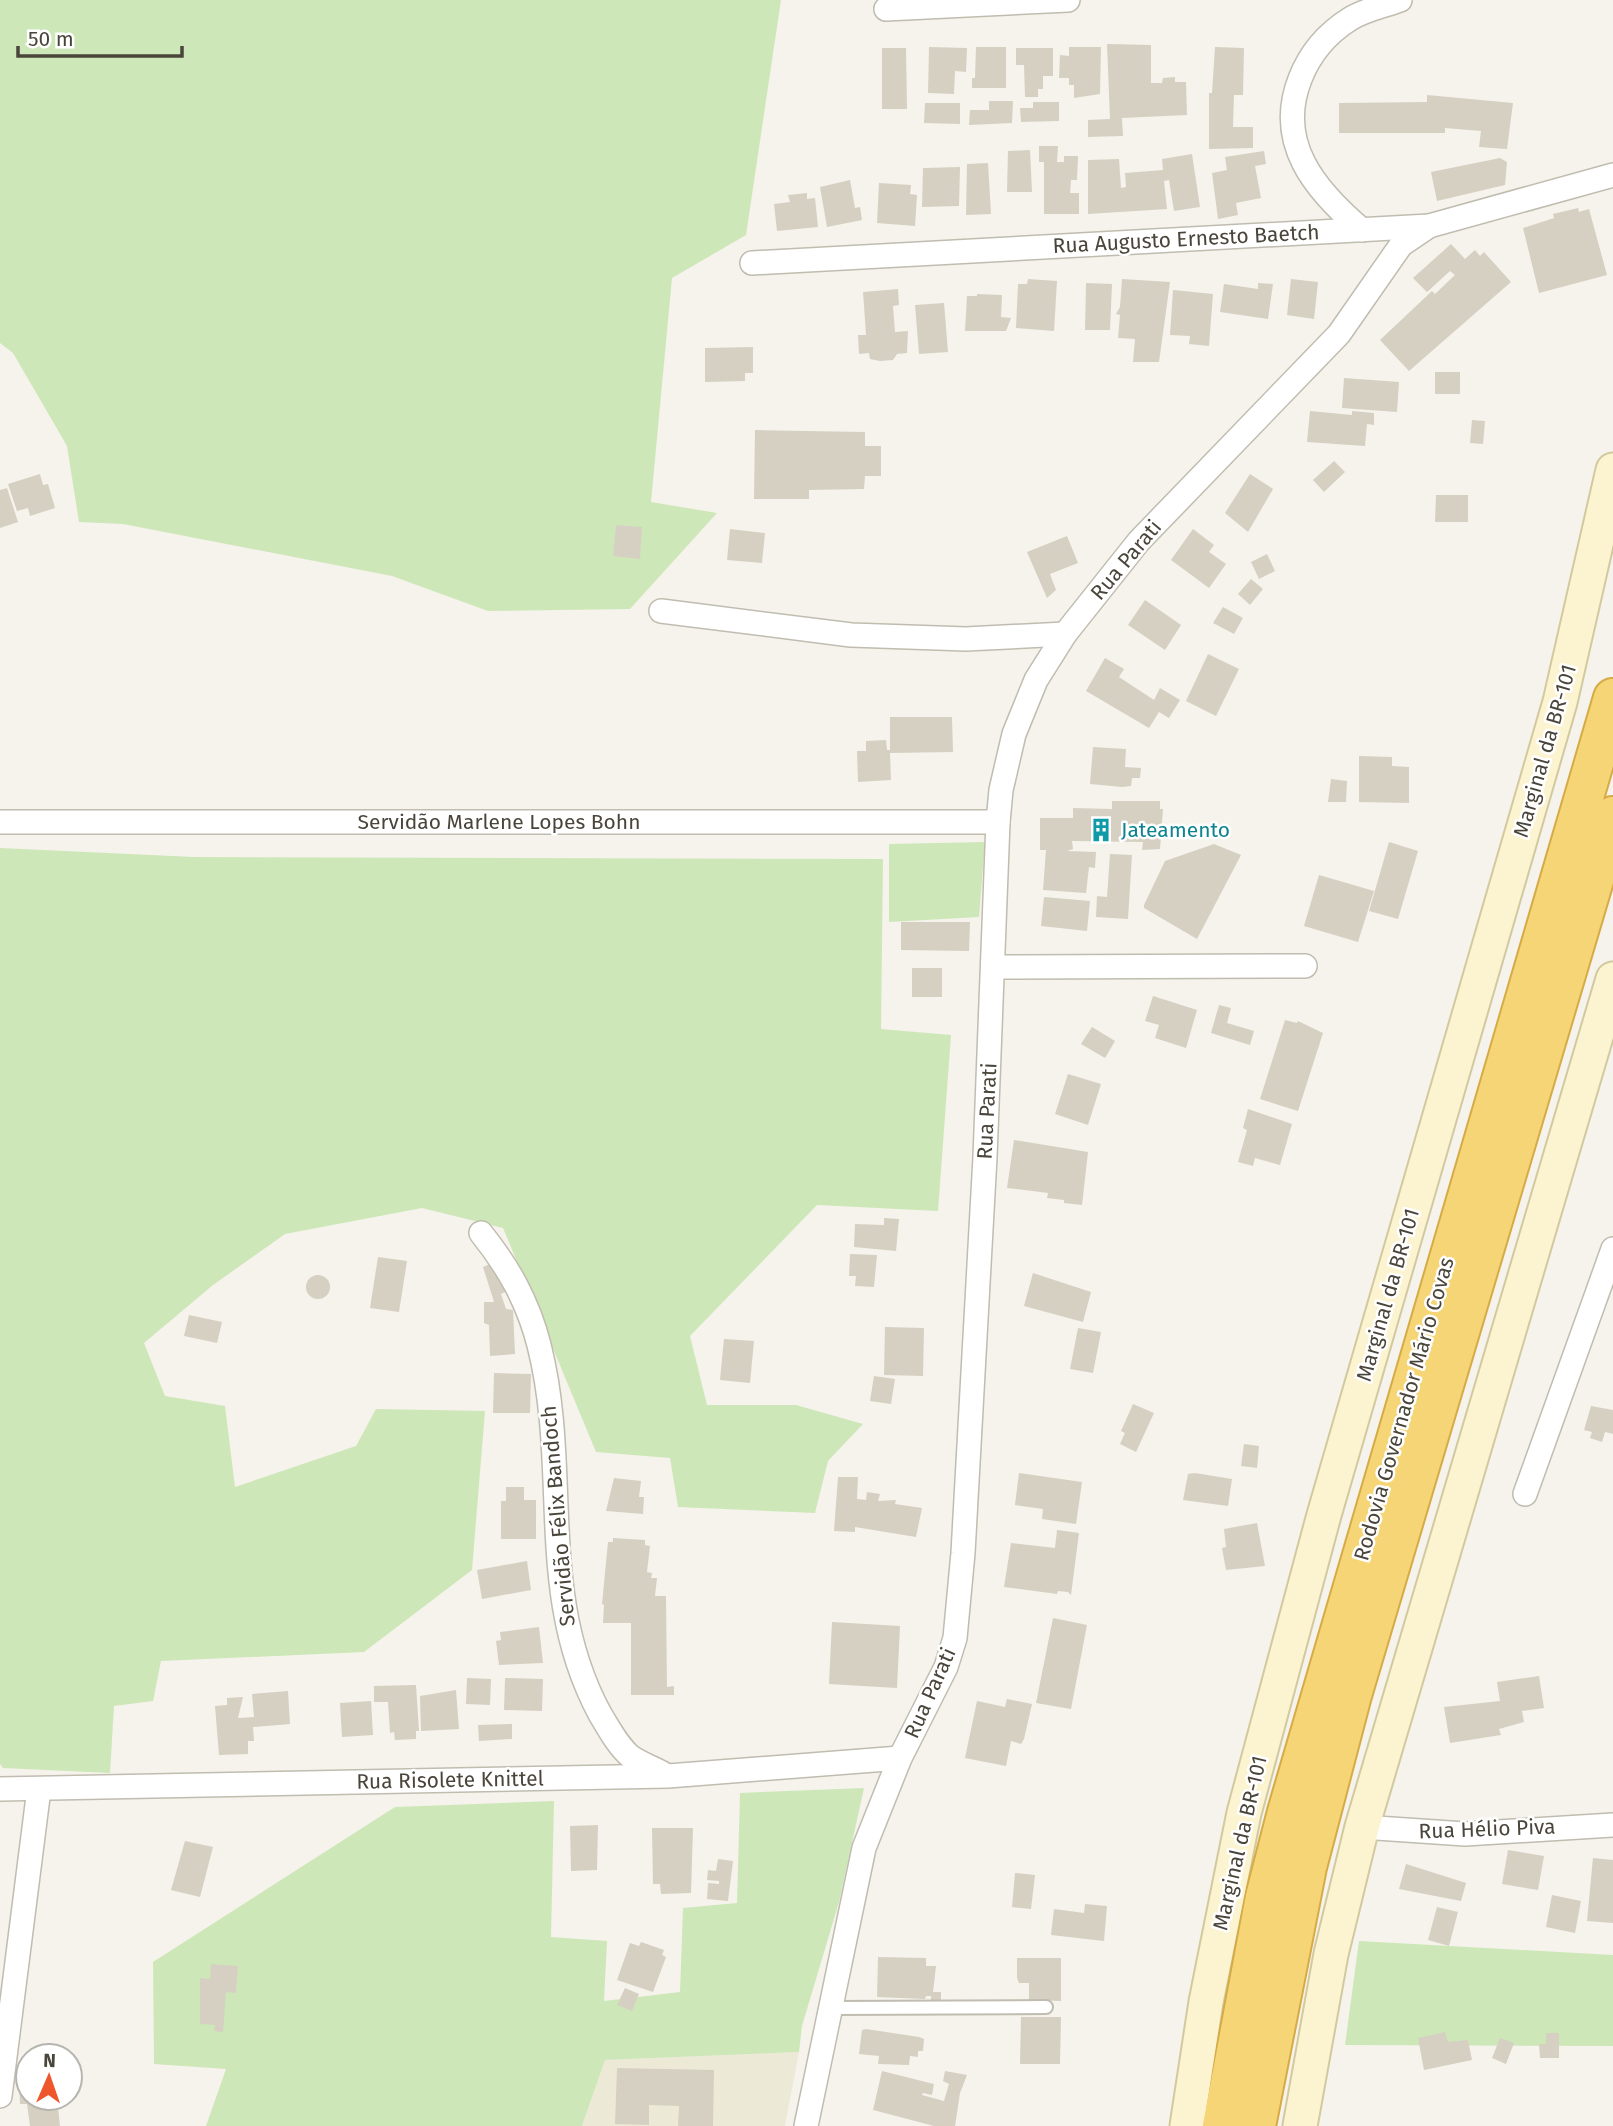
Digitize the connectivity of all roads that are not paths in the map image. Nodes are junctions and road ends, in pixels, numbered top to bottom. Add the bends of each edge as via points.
1 (1068, 0) edge
2 (1400, 0) edge
3 (1013, 1) edge
4 (886, 9) dead end
5 (1613, 175) edge
6 (1429, 226) junction
7 (1362, 230) junction
8 (752, 263) dead end
9 (1613, 470) edge
10 (661, 611) dead end
11 (1065, 634) junction
12 (1613, 698) edge
13 (1613, 816) edge
14 (0, 822) edge
15 (999, 822) junction
16 (1305, 965) dead end
17 (993, 967) junction
18 (1613, 979) edge
19 (481, 1233) dead end
20 (1613, 1249) edge
21 (1525, 1494) dead end
22 (900, 1758) junction
23 (668, 1776) junction
24 (0, 1789) edge
25 (39, 1789) junction
26 (1613, 1825) edge
27 (1362, 1827) junction
28 (1046, 2007) dead end
29 (831, 2008) junction
30 (0, 2096) edge
31 (806, 2126) edge
32 (1187, 2126) edge
33 (1222, 2126) edge
34 (1256, 2126) edge
35 (1300, 2126) edge

1 - 3 street
2 - 7 street via 1352,17 1323,39 1293,97 1290,123 1304,163 1321,189
3 - 4 street
5 - 6 street, Rua Augusto Ernesto Baetch
6 - 7 street, Rua Augusto Ernesto Baetch
6 - 11 street, Rua Parati via 1401,245 1339,334 1139,541
7 - 8 street, Rua Augusto Ernesto Baetch
9 - 32 main road, Marginal da BR-101 via 1560,702 1324,1515 1244,1813 1206,2002
10 - 11 street via 851,635 966,639
11 - 15 street, Rua Parati via 1036,680 1014,734
12 - 33 highway, Rodovia Governador Mário Covas via 1287,1812 1265,1898
13 - 34 highway, Rodovia Governador Mário Covas via 1352,1695 1307,1867
14 - 15 street, Servidão Marlene Lopes Bohn
15 - 17 street, Rua Parati
16 - 17 street
17 - 22 street, Rua Parati via 959,1605 946,1667
18 - 27 main road
19 - 23 street, Servidão Félix Bandoch via 507,1266 526,1302 540,1346 555,1449 561,1594 580,1674 620,1745 632,1757
20 - 21 street
22 - 23 street, Rua Risolete Knittel
22 - 29 street, Rua Parati via 864,1848
23 - 25 street, Rua Risolete Knittel
24 - 25 street, Rua Risolete Knittel
25 - 30 street
26 - 27 street, Rua Hélio Piva via 1465,1834
27 - 35 main road via 1331,1954
28 - 29 lane
29 - 31 street, Rua Parati

